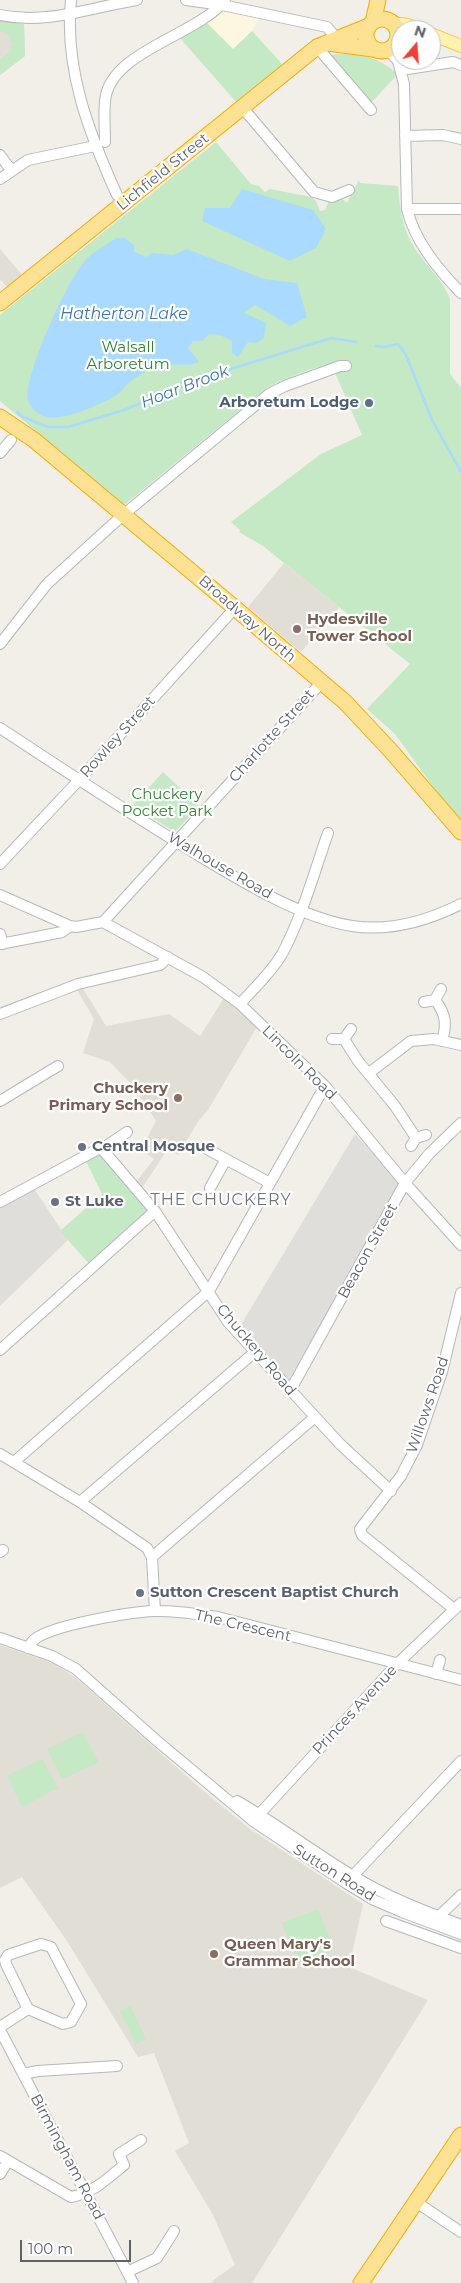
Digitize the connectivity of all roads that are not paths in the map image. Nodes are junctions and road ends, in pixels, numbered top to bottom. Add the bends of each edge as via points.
1 (71, 0) edge
2 (137, 0) edge
3 (186, 0) edge
4 (378, 0) edge
5 (223, 2) edge
6 (70, 14) junction
7 (0, 15) edge
8 (380, 23) junction
9 (391, 24) edge
10 (441, 39) edge
11 (326, 43) junction
12 (390, 46) edge
13 (461, 46) edge
14 (441, 64) edge
15 (461, 64) edge
16 (401, 70) edge
17 (242, 107) junction
18 (371, 110) dead end
19 (405, 136) junction
20 (461, 139) edge
21 (100, 144) junction
22 (0, 155) edge
23 (11, 170) junction
24 (0, 179) edge
25 (349, 190) dead end
26 (117, 195) dead end
27 (407, 209) junction
28 (461, 209) edge
29 (461, 292) edge
30 (0, 303) edge
31 (346, 366) dead end
32 (0, 417) edge
33 (8, 432) edge
34 (0, 453) edge
35 (124, 515) junction
36 (235, 608) junction
37 (0, 644) edge
38 (321, 683) junction
39 (0, 728) edge
40 (79, 780) junction
41 (461, 832) edge
42 (328, 833) dead end
43 (176, 842) junction
44 (0, 864) edge
45 (0, 895) edge
46 (461, 904) edge
47 (301, 909) junction
48 (103, 922) junction
49 (70, 926) junction
50 (1, 941) edge
51 (168, 956) junction
52 (441, 989) dead end
53 (435, 1000) junction
54 (424, 1002) dead end
55 (240, 1004) junction
56 (0, 1014) edge
57 (351, 1029) dead end
58 (332, 1038) dead end
59 (344, 1039) junction
60 (442, 1041) junction
61 (461, 1044) edge
62 (58, 1066) dead end
63 (369, 1073) junction
64 (324, 1086) junction
65 (0, 1102) edge
66 (461, 1123) edge
67 (121, 1133) dead end
68 (418, 1140) dead end
69 (102, 1149) junction
70 (207, 1149) dead end
71 (226, 1159) junction
72 (270, 1183) junction
73 (405, 1183) junction
74 (210, 1188) dead end
75 (0, 1202) edge
76 (155, 1211) junction
77 (461, 1245) edge
78 (209, 1291) junction
79 (461, 1293) edge
80 (0, 1350) edge
81 (256, 1351) junction
82 (290, 1391) junction
83 (315, 1417) junction
84 (0, 1454) edge
85 (14, 1462) junction
86 (390, 1491) junction
87 (80, 1502) junction
88 (152, 1557) junction
89 (458, 1606) edge
90 (154, 1611) junction
91 (0, 1638) edge
92 (28, 1648) junction
93 (440, 1660) dead end
94 (396, 1664) junction
95 (436, 1674) junction
96 (461, 1680) edge
97 (461, 1761) edge
98 (256, 1818) junction
99 (349, 1880) junction
100 (461, 1895) edge
101 (435, 1920) junction
102 (386, 1921) dead end
103 (461, 1924) edge
104 (461, 1934) edge
105 (426, 1935) junction
106 (461, 1948) edge
107 (28, 2009) junction
108 (0, 2029) edge
109 (117, 2066) dead end
110 (23, 2074) junction
111 (461, 2135) edge
112 (140, 2140) dead end
113 (4, 2159) edge
114 (0, 2174) edge
115 (86, 2193) junction
116 (416, 2202) junction
117 (174, 2231) dead end
118 (461, 2232) edge
119 (127, 2272) junction
120 (133, 2283) edge
121 (361, 2283) edge

1 - 6 street
2 - 6 street
3 - 5 street
4 - 8 highway
5 - 11 street via 327,27
5 - 21 street via 210,15 145,52 111,82 106,95
6 - 7 street via 20,19
6 - 21 street via 79,100
8 - 9 main road
8 - 11 highway, Lichfield Street
8 - 12 highway via 398,34
8 - 12 highway via 366,38
10 - 13 main road
11 - 12 highway
11 - 17 highway, Lichfield Street
11 - 18 street
14 - 15 street
16 - 19 street
17 - 25 street via 314,192 332,197
17 - 30 highway, Lichfield Street
19 - 20 street via 444,135
19 - 27 street
21 - 23 street via 28,160
21 - 26 street
22 - 23 street
23 - 24 street
27 - 28 street
27 - 29 street via 423,247
31 - 35 street via 276,390
32 - 33 highway, Broadway North via 9,422
33 - 34 street
33 - 35 highway, Broadway North via 36,442
35 - 36 highway, Broadway North
35 - 37 street via 47,584
36 - 38 highway, Broadway North
36 - 40 street, Rowley Street
38 - 41 highway, Broadway North via 345,702
38 - 43 street, Charlotte Street
39 - 40 street, Walhouse Road
40 - 43 street, Walhouse Road
40 - 44 street, Rowley Street
42 - 47 street
43 - 47 street, Walhouse Road via 245,882
43 - 48 street, Charlotte Street
45 - 49 street
46 - 47 street, Walhouse Road via 420,921 380,927 350,926
47 - 55 street via 281,955
48 - 49 street
48 - 51 street, Lincoln Road
49 - 50 street via 62,932
51 - 55 street, Lincoln Road
51 - 56 street via 160,964 78,984
52 - 53 street
53 - 54 street
53 - 60 street via 445,1016
55 - 64 street, Lincoln Road
57 - 59 street
58 - 59 street
59 - 63 street
60 - 61 street
60 - 63 street via 412,1040
62 - 65 street
63 - 68 street
64 - 72 street
64 - 73 street, Lincoln Road
66 - 73 street, Beacon Street
67 - 69 street
69 - 75 street
69 - 76 street, Chuckery Road
70 - 71 street
71 - 72 street
71 - 74 street
72 - 78 street
73 - 77 street, Lincoln Road
73 - 82 street, Beacon Street
76 - 78 street, Chuckery Road
76 - 80 street
78 - 81 street, Chuckery Road via 228,1322
78 - 85 street
79 - 86 street, Willows Road via 442,1372 418,1444
81 - 82 street, Chuckery Road
81 - 87 street
82 - 83 street, Chuckery Road
83 - 86 street, Chuckery Road
83 - 88 street
84 - 85 street
85 - 87 street
86 - 89 street, Willows Road via 362,1524 362,1535
87 - 88 street via 147,1548
88 - 90 street
89 - 94 street, Princes Avenue
90 - 92 street, The Crescent via 104,1618 57,1630 34,1639
90 - 94 street, The Crescent via 218,1617
91 - 92 street, Sutton Road
92 - 98 street, Sutton Road via 76,1669 156,1740
93 - 95 street
94 - 95 street, The Crescent
94 - 98 street, Princes Avenue
95 - 96 street, The Crescent
97 - 99 street
98 - 99 street, Sutton Road
99 - 101 street, Sutton Road via 403,1902
100 - 101 street
101 - 103 street, Sutton Road
101 - 104 street, Sutton Road
101 - 105 street
102 - 105 street
105 - 106 street
107 - 107 street via 5,1960 8,1955 45,1944 51,1947 81,2004 71,2022 63,2024
107 - 108 street
108 - 110 street, Birmingham Road
109 - 110 street
110 - 115 street, Birmingham Road
111 - 116 highway
112 - 115 street via 119,2154 124,2165
113 - 114 street
113 - 115 street via 71,2197
115 - 119 street, Birmingham Road
116 - 118 street
116 - 121 highway
117 - 119 street via 157,2258
119 - 120 street, Birmingham Road

